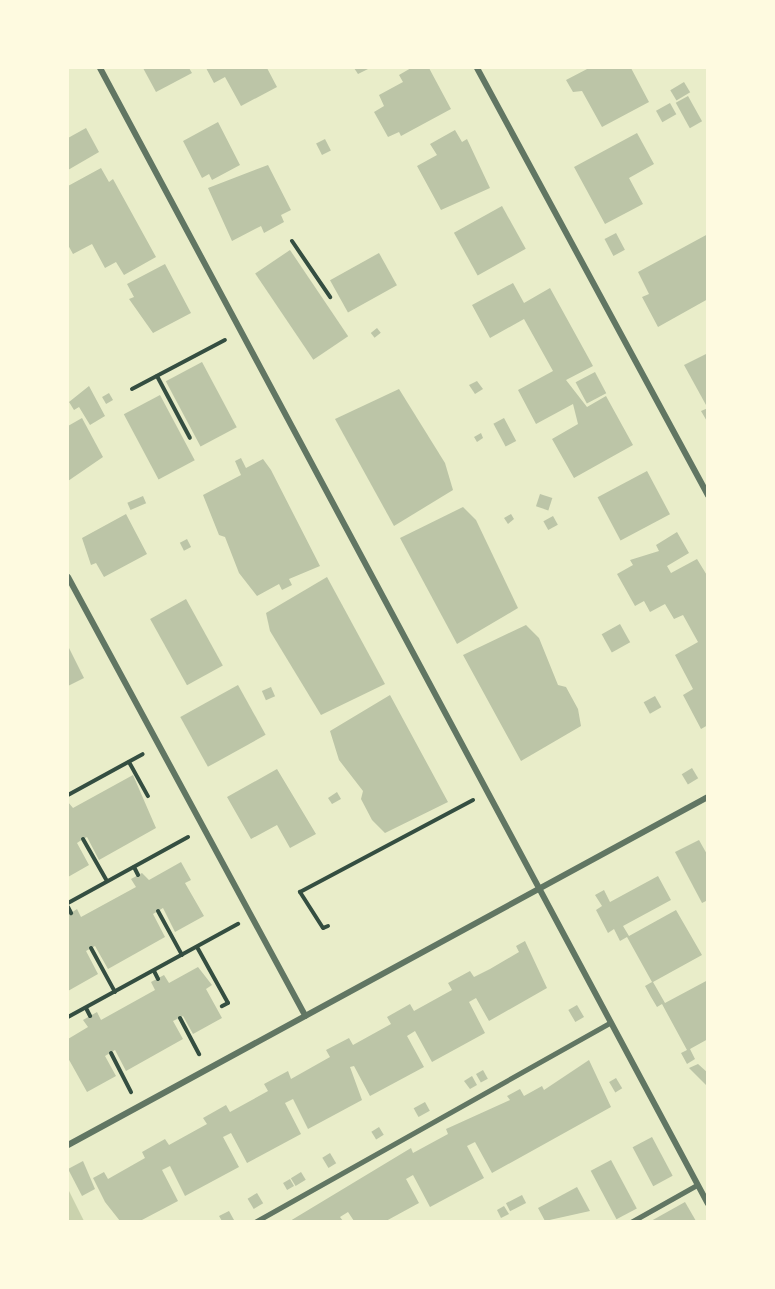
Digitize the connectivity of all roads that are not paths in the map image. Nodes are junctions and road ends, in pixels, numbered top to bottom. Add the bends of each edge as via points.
1 (100, 68) edge
2 (477, 68) edge
3 (708, 496) edge
4 (68, 577) edge
5 (708, 797) edge
6 (541, 887) junction
7 (305, 1016) junction
8 (610, 1023) junction
9 (68, 1145) edge
10 (697, 1185) junction
11 (708, 1204) edge
12 (255, 1221) edge
13 (631, 1221) edge

1 - 6 street
2 - 3 street
4 - 7 street
5 - 6 street
6 - 7 street
6 - 8 street via 543,900
7 - 9 street
8 - 10 street
8 - 12 lane
10 - 11 street
10 - 13 lane

